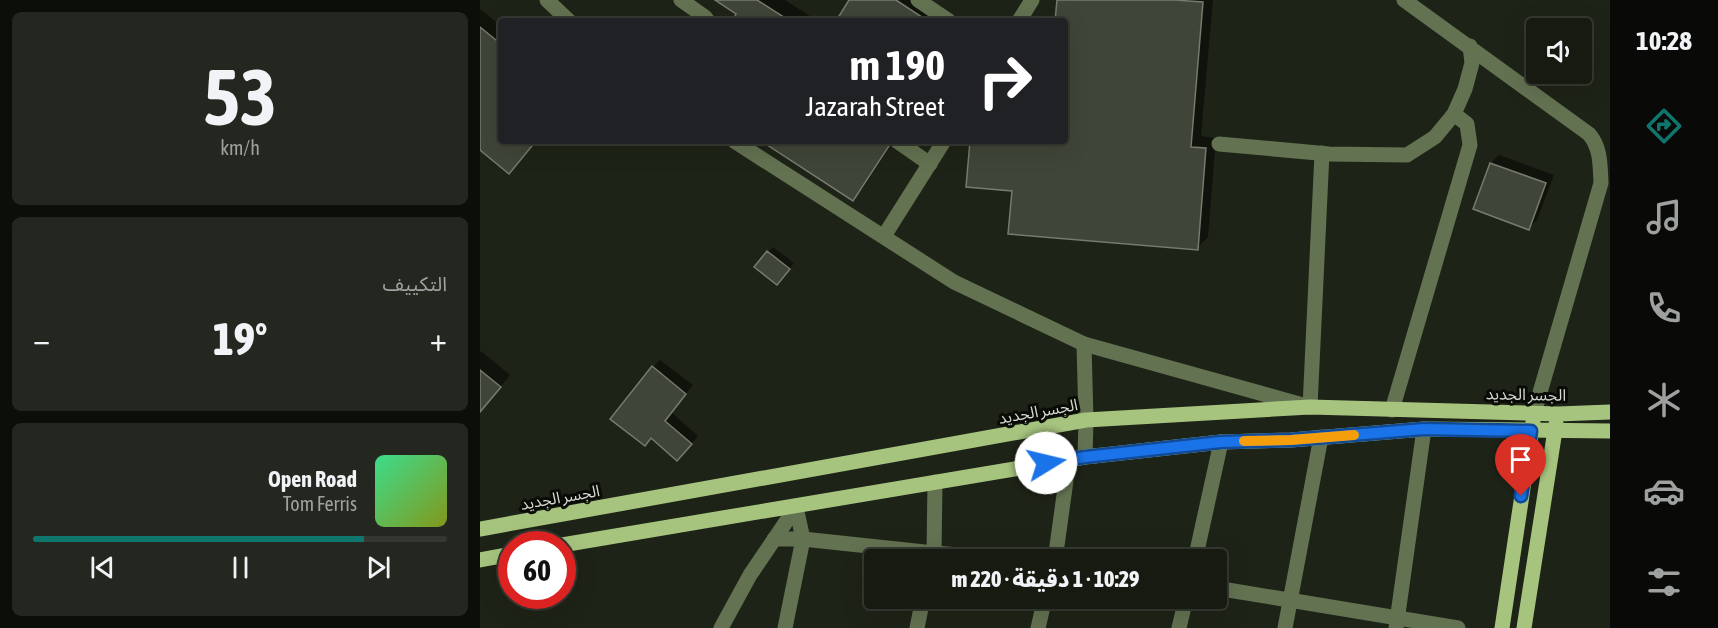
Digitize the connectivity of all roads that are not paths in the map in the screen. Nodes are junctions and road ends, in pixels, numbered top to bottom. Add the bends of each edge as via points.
1 (547, 0) edge
2 (681, 0) edge
3 (918, 0) edge
4 (1032, 0) edge
5 (1404, 0) edge
6 (566, 18) edge
7 (706, 18) edge
8 (945, 18) edge
9 (1021, 18) edge
10 (1470, 46) junction
11 (1454, 114) junction
12 (739, 144) edge
13 (901, 144) edge
14 (942, 144) edge
15 (1219, 144) dead end
16 (1322, 153) junction
17 (930, 164) junction
18 (1606, 179) edge
19 (1594, 208) junction
20 (1610, 209) edge
21 (884, 236) junction
22 (1084, 344) junction
23 (1310, 407) junction
24 (1392, 410) junction
25 (1610, 412) edge
26 (1534, 413) junction
27 (1558, 414) junction
28 (1086, 420) junction
29 (1424, 429) junction
30 (1531, 431) junction
31 (1610, 431) edge
32 (1555, 432) junction
33 (1321, 437) junction
34 (1221, 442) junction
35 (1085, 457) junction
36 (1069, 459) junction
37 (935, 482) junction
38 (796, 507) junction
39 (480, 529) edge
40 (774, 539) junction
41 (802, 539) junction
42 (576, 543) edge
43 (879, 549) edge
44 (933, 549) edge
45 (1057, 549) edge
46 (1197, 549) edge
47 (498, 557) edge
48 (480, 560) edge
49 (1227, 590) edge
50 (1290, 601) junction
51 (921, 609) edge
52 (1042, 609) edge
53 (1183, 609) edge
54 (1396, 623) edge
55 (721, 628) edge
56 (785, 628) edge
57 (917, 628) edge
58 (1038, 628) edge
59 (1179, 628) edge
60 (1285, 628) edge
61 (1458, 628) edge
62 (1502, 628) edge
63 (1524, 628) edge

1 - 6 street
2 - 7 street
3 - 8 street
4 - 9 street
5 - 10 street
10 - 11 street via 1472,63
10 - 18 street via 1589,134 1599,150
11 - 16 street via 1435,136 1407,155
11 - 24 street via 1467,124 1470,145
12 - 21 street
13 - 17 street
14 - 17 street
15 - 16 street
16 - 23 street
17 - 21 street
18 - 19 street
19 - 20 street
19 - 26 street
21 - 22 street via 954,282
22 - 23 street
22 - 28 street
23 - 24 main road, الجسر الجديد
23 - 28 main road, الجسر الجديد
24 - 26 main road, الجسر الجديد
25 - 27 main road, الجسر الجديد
26 - 27 main road, الجسر الجديد
26 - 30 main road
27 - 32 main road
28 - 35 street
28 - 39 main road, الجسر الجديد
29 - 30 main road
29 - 33 main road
29 - 54 street
30 - 32 main road
30 - 62 main road
31 - 32 main road
32 - 63 main road
33 - 34 main road
33 - 50 street
34 - 35 main road
34 - 46 street
35 - 36 main road
36 - 37 main road
36 - 45 street
37 - 38 main road
37 - 44 street
38 - 40 street
38 - 41 street
38 - 42 main road
40 - 41 street
40 - 55 street
41 - 43 street
41 - 56 street
47 - 48 main road
49 - 50 street
50 - 54 street
50 - 60 street
51 - 57 street
52 - 58 street
53 - 59 street
54 - 61 street

